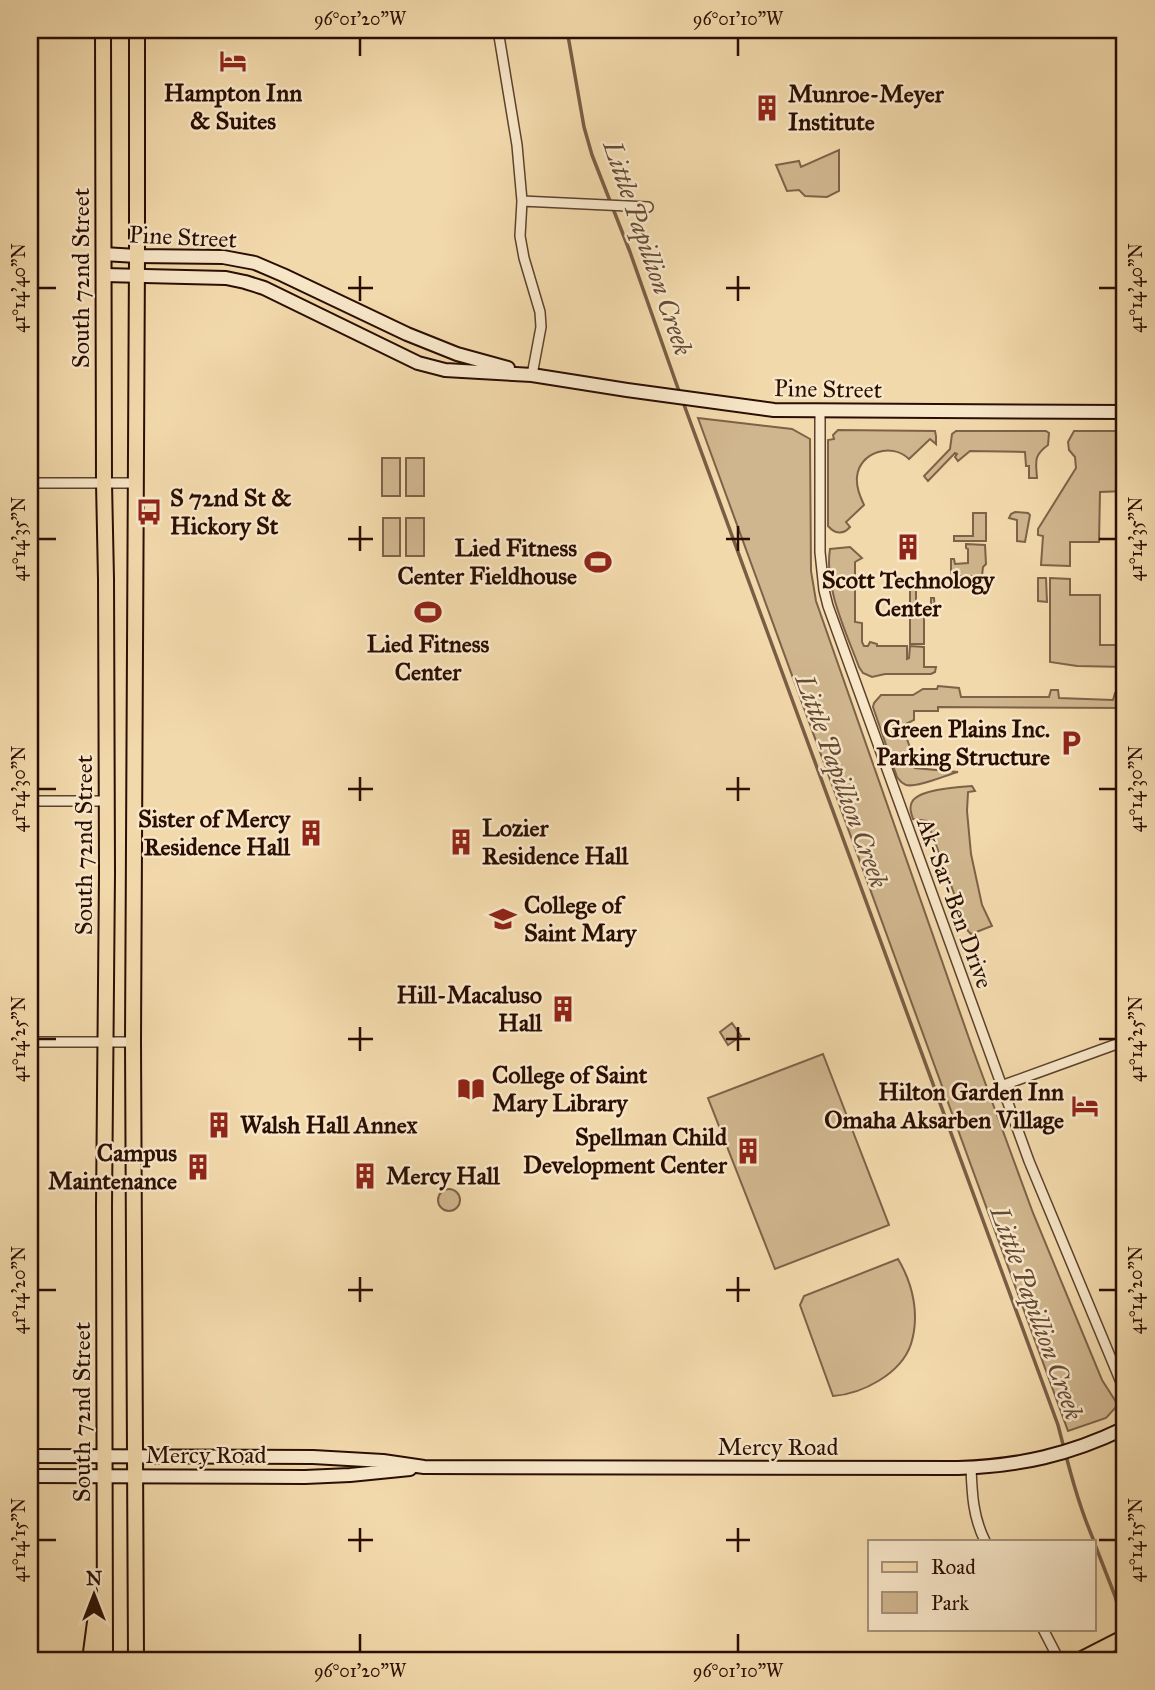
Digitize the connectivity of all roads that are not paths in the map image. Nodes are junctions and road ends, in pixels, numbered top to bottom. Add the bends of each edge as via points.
1 (103, 30) edge
2 (137, 30) edge
3 (498, 30) edge
4 (522, 201) junction
5 (648, 207) dead end
6 (103, 254) junction
7 (138, 256) junction
8 (104, 275) junction
9 (137, 276) junction
10 (532, 375) junction
11 (820, 411) junction
12 (1125, 412) edge
13 (104, 483) junction
14 (135, 483) junction
15 (30, 484) edge
16 (30, 801) edge
17 (107, 801) junction
18 (106, 1041) junction
19 (1125, 1041) edge
20 (30, 1042) edge
21 (133, 1042) junction
22 (1001, 1086) junction
23 (1125, 1392) edge
24 (1125, 1429) edge
25 (30, 1456) edge
26 (104, 1456) junction
27 (136, 1456) junction
28 (424, 1467) junction
29 (971, 1468) junction
30 (30, 1476) edge
31 (104, 1476) junction
32 (135, 1476) junction
33 (985, 1540) edge
34 (104, 1560) junction
35 (1044, 1630) edge
36 (1125, 1637) edge
37 (90, 1660) edge
38 (105, 1660) edge
39 (136, 1660) edge
40 (1059, 1660) edge
41 (1080, 1660) edge

1 - 6 main road, South 72nd Street
2 - 7 main road, South 72nd Street
3 - 4 street
4 - 5 street
4 - 10 street via 520,236 541,327
6 - 7 main road, Pine Street
6 - 8 main road, South 72nd Street
7 - 9 main road, South 72nd Street
7 - 10 main road, Pine Street via 223,257 255,263 407,334
8 - 9 main road, Pine Street
8 - 13 main road, South 72nd Street
9 - 10 main road, Pine Street via 245,282 418,363
9 - 14 main road, South 72nd Street
10 - 11 main road, Pine Street via 733,405
11 - 12 main road, Pine Street
11 - 22 street, Ak-Sar-Ben Drive via 820,552 828,606
13 - 14 street
13 - 15 street
13 - 17 main road, South 72nd Street
14 - 21 main road, South 72nd Street
16 - 17 street
17 - 18 main road, South 72nd Street
18 - 20 street
18 - 21 street
18 - 26 main road, South 72nd Street
19 - 22 street
21 - 27 main road, South 72nd Street
22 - 23 street, Ak-Sar-Ben Drive
24 - 29 main road, Mercy Road via 1062,1453
25 - 26 main road, Mercy Road
26 - 27 main road, Mercy Road
26 - 31 main road, South 72nd Street
27 - 28 main road, Mercy Road via 313,1457
27 - 32 main road, South 72nd Street
28 - 29 main road, Mercy Road
28 - 32 main road, Mercy Road via 331,1476
29 - 33 street via 974,1507
30 - 31 main road, Mercy Road
31 - 32 main road, Mercy Road
31 - 34 main road, South 72nd Street
32 - 39 main road, South 72nd Street
34 - 37 main road
34 - 38 main road, South 72nd Street
35 - 40 street
36 - 41 main road

